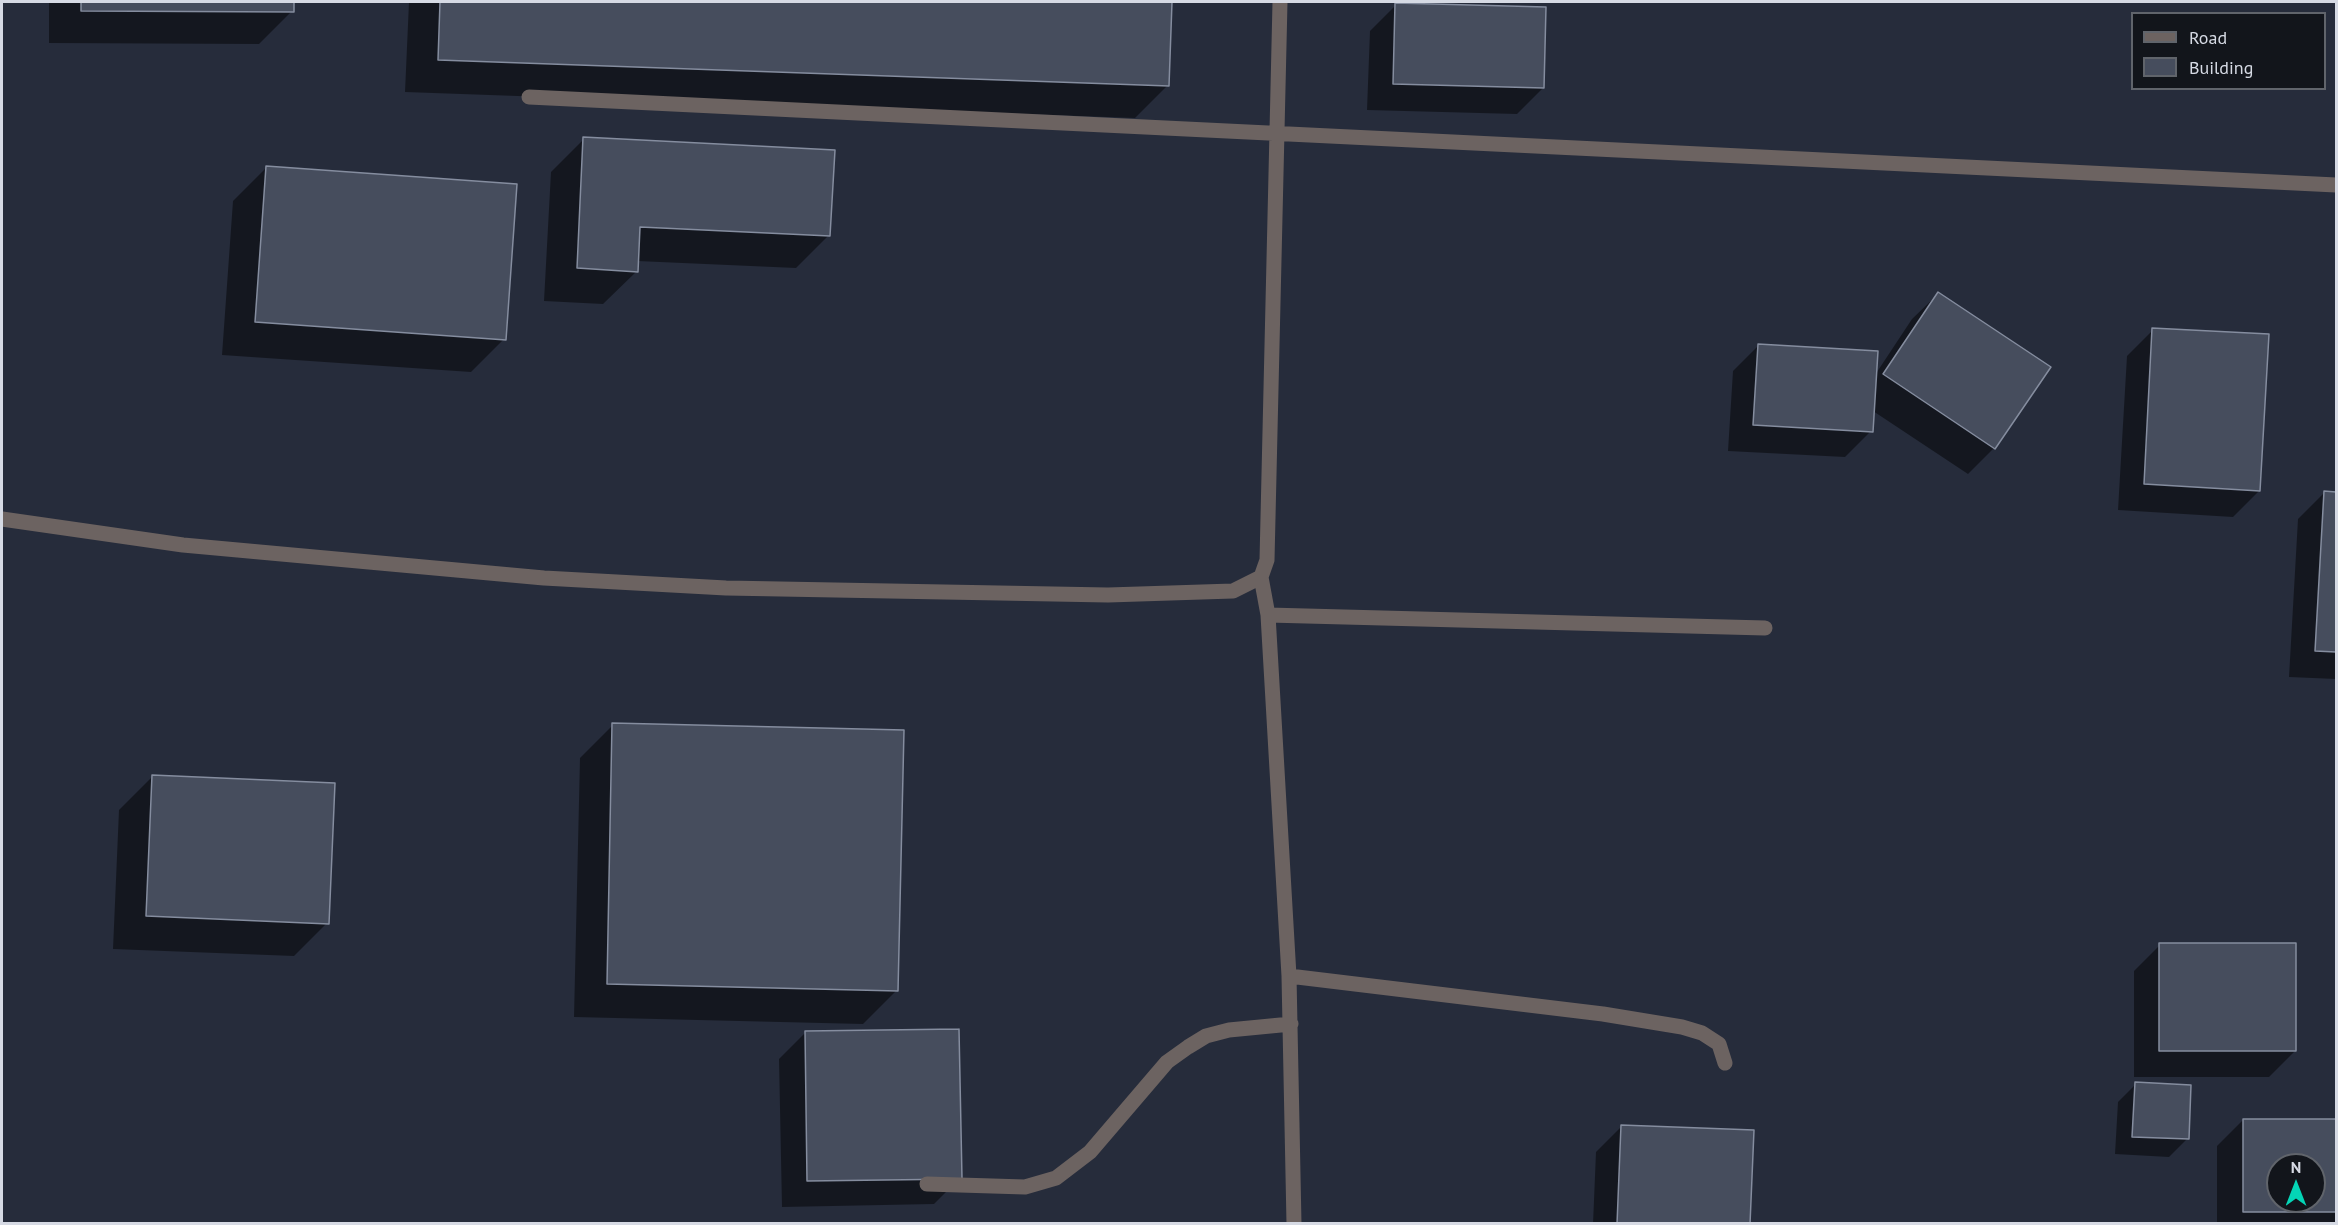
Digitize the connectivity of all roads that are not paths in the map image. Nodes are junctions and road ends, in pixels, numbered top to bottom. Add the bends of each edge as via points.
1 (1280, 2) edge
2 (529, 97) dead end
3 (1278, 134) junction
4 (2337, 185) edge
5 (2, 519) edge
6 (1261, 578) junction
7 (1268, 615) junction
8 (1765, 628) dead end
9 (1288, 975) junction
10 (1291, 1024) junction
11 (1725, 1063) dead end
12 (927, 1184) dead end
13 (1294, 1224) edge

1 - 3 street
2 - 3 street
3 - 4 street
3 - 6 street via 1267,560
5 - 6 street via 183,545 544,578 726,588 1202,594 1233,591
6 - 7 street
7 - 8 street
7 - 9 street
9 - 10 street
9 - 11 street via 1592,1012 1682,1027 1719,1044
10 - 12 street via 1229,1030 1206,1036 1188,1047 1167,1062 1090,1152 1056,1178 1025,1187
10 - 13 street

